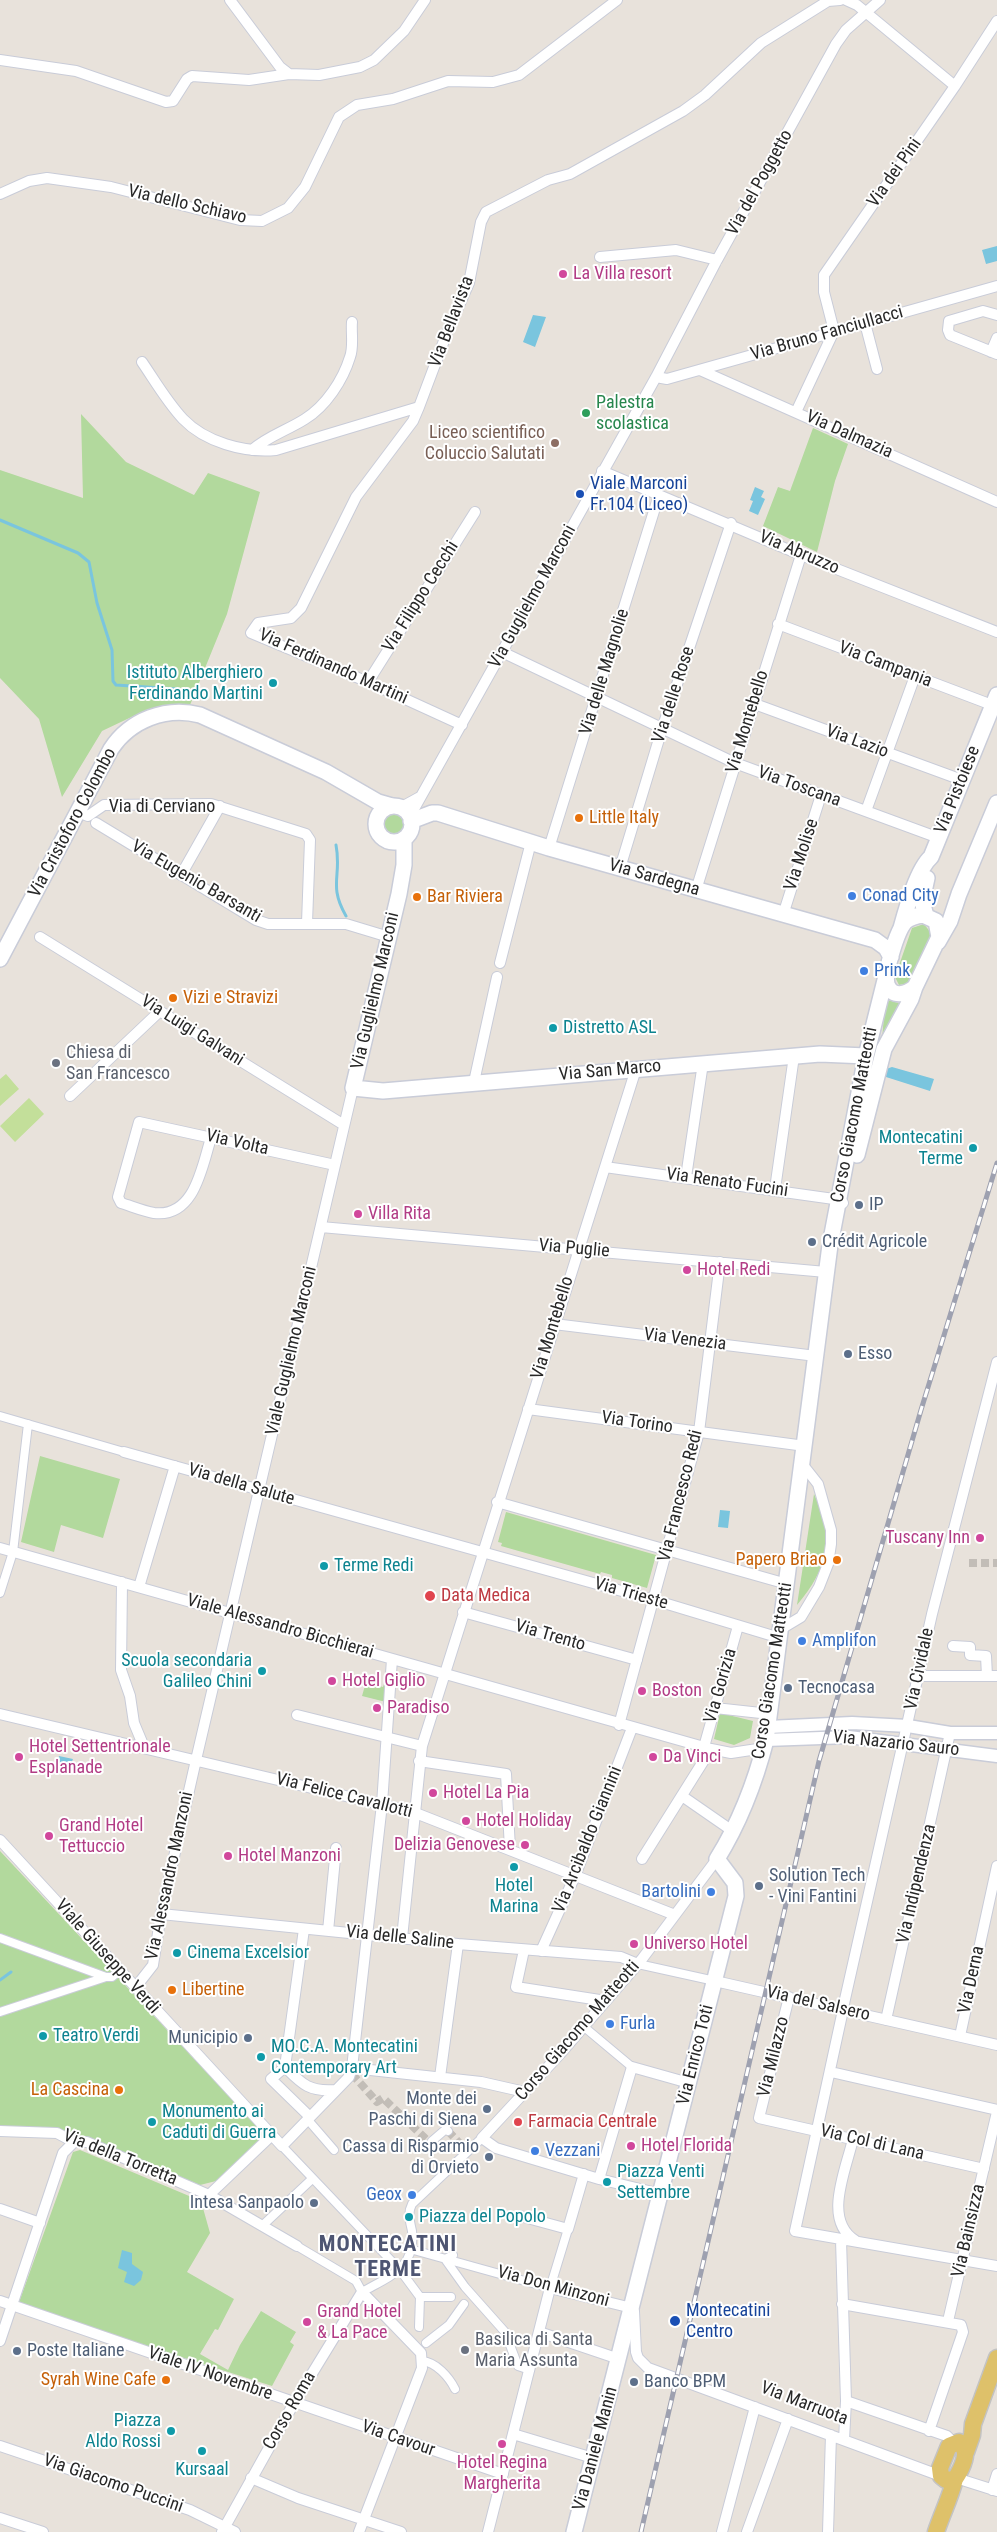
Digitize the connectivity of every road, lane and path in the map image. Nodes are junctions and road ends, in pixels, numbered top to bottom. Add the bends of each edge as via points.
1 (230, 0) edge
2 (425, 0) edge
3 (617, 0) edge
4 (840, 0) edge
5 (846, 0) edge
6 (880, 0) edge
7 (863, 13) junction
8 (997, 21) edge
9 (0, 60) edge
10 (289, 74) junction
11 (956, 86) junction
12 (0, 194) edge
13 (600, 257) dead end
14 (717, 260) junction
15 (997, 286) edge
16 (969, 294) junction
17 (973, 313) junction
18 (997, 315) edge
19 (352, 322) dead end
20 (865, 323) junction
21 (834, 331) junction
22 (997, 338) edge
23 (994, 353) edge
24 (142, 362) dead end
25 (877, 369) dead end
26 (700, 370) junction
27 (656, 377) junction
28 (419, 407) junction
29 (796, 412) junction
30 (252, 450) junction
31 (602, 471) junction
32 (659, 495) junction
33 (997, 502) edge
34 (475, 512) dead end
35 (731, 523) junction
36 (801, 555) junction
37 (778, 624) junction
38 (997, 632) edge
39 (502, 652) junction
40 (915, 676) junction
41 (368, 682) junction
42 (597, 696) junction
43 (995, 700) edge
44 (752, 703) junction
45 (462, 724) junction
46 (662, 729) junction
47 (887, 752) junction
48 (735, 763) junction
49 (962, 780) junction
50 (361, 793) junction
51 (821, 795) junction
52 (997, 803) edge
53 (220, 806) junction
54 (866, 811) junction
55 (78, 812) junction
56 (404, 813) junction
57 (96, 823) dead end
58 (376, 823) junction
59 (939, 838) junction
60 (385, 839) junction
61 (404, 839) junction
62 (531, 842) junction
63 (550, 848) junction
64 (620, 868) junction
65 (181, 875) junction
66 (696, 890) junction
67 (399, 894) junction
68 (959, 894) junction
69 (923, 909) junction
70 (783, 915) junction
71 (307, 923) junction
72 (389, 936) junction
73 (40, 937) dead end
74 (936, 945) junction
75 (891, 957) junction
76 (0, 959) edge
77 (500, 963) dead end
78 (886, 972) junction
79 (497, 977) dead end
80 (915, 986) junction
81 (160, 1011) junction
82 (794, 1056) junction
83 (866, 1056) junction
84 (702, 1063) junction
85 (636, 1069) junction
86 (474, 1082) junction
87 (353, 1088) junction
88 (70, 1096) dead end
89 (344, 1125) junction
90 (211, 1138) junction
91 (335, 1165) junction
92 (604, 1167) junction
93 (686, 1177) junction
94 (776, 1189) junction
95 (841, 1203) junction
96 (321, 1227) junction
97 (578, 1249) junction
98 (720, 1262) junction
99 (827, 1266) junction
100 (554, 1324) junction
101 (709, 1344) junction
102 (816, 1356) junction
103 (997, 1362) edge
104 (528, 1409) junction
105 (0, 1416) edge
106 (28, 1424) junction
107 (699, 1432) junction
108 (805, 1446) junction
109 (124, 1452) joint
110 (803, 1465) junction
111 (175, 1466) junction
112 (260, 1489) junction
113 (497, 1502) junction
114 (0, 1548) edge
115 (667, 1551) junction
116 (13, 1552) junction
117 (482, 1552) junction
118 (122, 1582) junction
119 (787, 1584) junction
120 (139, 1587) junction
121 (0, 1593) edge
122 (654, 1600) junction
123 (463, 1612) junction
124 (230, 1614) junction
125 (738, 1626) junction
126 (780, 1634) junction
127 (953, 1646) dead end
128 (392, 1659) junction
129 (638, 1660) junction
130 (443, 1673) junction
131 (918, 1676) junction
132 (992, 1676) edge
133 (715, 1708) junction
134 (0, 1714) edge
135 (297, 1715) dead end
136 (619, 1725) junction
137 (908, 1726) junction
138 (632, 1728) junction
139 (767, 1732) junction
140 (950, 1733) junction
141 (997, 1733) edge
142 (386, 1736) junction
143 (904, 1742) junction
144 (422, 1746) junction
145 (144, 1747) junction
146 (708, 1748) junction
147 (947, 1748) junction
148 (997, 1756) edge
149 (196, 1760) junction
150 (419, 1761) junction
151 (682, 1796) junction
152 (382, 1804) junction
153 (413, 1812) junction
154 (734, 1832) junction
155 (0, 1840) edge
156 (336, 1848) dead end
157 (510, 1849) junction
158 (642, 1859) dead end
159 (717, 1859) junction
160 (997, 1866) edge
161 (575, 1876) junction
162 (161, 1914) junction
163 (675, 1915) junction
164 (304, 1929) junction
165 (328, 1931) junction
166 (367, 1935) junction
167 (0, 1938) edge
168 (402, 1938) junction
169 (458, 1944) junction
170 (524, 1950) junction
171 (541, 1952) junction
172 (638, 1964) junction
173 (119, 1971) junction
174 (106, 1977) junction
175 (715, 1981) junction
176 (135, 1988) junction
177 (789, 1996) junction
178 (606, 2000) junction
179 (843, 2009) junction
180 (0, 2012) edge
181 (886, 2020) junction
182 (583, 2026) junction
183 (960, 2036) junction
184 (997, 2045) edge
185 (285, 2067) junction
186 (632, 2067) junction
187 (352, 2068) junction
188 (831, 2072) junction
189 (440, 2077) junction
190 (689, 2083) junction
191 (335, 2090) junction
192 (525, 2092) junction
193 (997, 2111) edge
194 (759, 2118) joint
195 (309, 2119) junction
196 (0, 2131) edge
197 (448, 2131) dead end
198 (817, 2131) junction
199 (272, 2135) junction
200 (482, 2138) junction
201 (853, 2139) junction
202 (432, 2140) dead end
203 (74, 2142) junction
204 (282, 2146) junction
205 (334, 2150) dead end
206 (984, 2169) junction
207 (584, 2174) junction
208 (312, 2179) junction
209 (598, 2179) junction
210 (661, 2194) junction
211 (208, 2195) junction
212 (0, 2209) edge
213 (520, 2216) dead end
214 (40, 2223) junction
215 (262, 2226) junction
216 (568, 2229) junction
217 (841, 2240) junction
218 (859, 2243) junction
219 (297, 2246) joint
220 (410, 2249) junction
221 (453, 2255) dead end
222 (445, 2258) junction
223 (963, 2260) junction
224 (997, 2266) edge
225 (400, 2270) junction
226 (550, 2288) junction
227 (362, 2292) junction
228 (420, 2297) junction
229 (451, 2297) dead end
230 (0, 2301) edge
231 (464, 2304) dead end
232 (842, 2304) junction
233 (12, 2305) junction
234 (632, 2308) junction
235 (948, 2321) junction
236 (419, 2328) dead end
237 (539, 2332) junction
238 (0, 2341) edge
239 (426, 2343) dead end
240 (997, 2358) edge
241 (427, 2359) junction
242 (618, 2363) junction
243 (649, 2368) junction
244 (530, 2370) junction
245 (455, 2389) dead end
246 (609, 2399) junction
247 (846, 2402) junction
248 (294, 2403) junction
249 (755, 2407) junction
250 (788, 2418) junction
251 (929, 2430) junction
252 (513, 2434) junction
253 (831, 2436) junction
254 (395, 2438) junction
255 (844, 2440) junction
256 (0, 2446) edge
257 (960, 2446) junction
258 (593, 2458) junction
259 (503, 2474) junction
260 (997, 2474) edge
261 (251, 2478) junction
262 (950, 2478) junction
263 (995, 2490) edge
264 (0, 2518) edge
265 (363, 2520) junction
266 (11, 2522) junction
267 (223, 2530) edge
268 (8, 2532) edge
269 (43, 2532) edge
270 (235, 2532) edge
271 (359, 2532) edge
272 (401, 2532) edge
273 (488, 2532) edge
274 (574, 2532) edge
275 (722, 2532) edge
276 (747, 2532) edge
277 (828, 2532) edge
278 (936, 2532) edge

1 - 10 street via 280,67
2 - 10 street via 404,31 374,60 360,67 319,75
3 - 12 street, Via dello Schiavo via 519,75 494,82 448,82 393,99 357,105 339,116 305,187 288,208 262,221 240,220 111,187 47,178 29,181
4 - 28 street, Via Bellavista via 828,1 762,43 683,111 570,174 548,180 486,212 469,282
5 - 7 street
6 - 7 street, Via del Poggetto
7 - 11 street
7 - 14 street, Via del Poggetto via 836,44
8 - 11 street, Via dei Pini
9 - 10 street via 76,71 166,102 173,101 192,76 249,80
11 - 21 street, Via dei Pini via 824,275 824,292
13 - 14 street via 676,250
14 - 27 street, Via del Poggetto
15 - 16 street, Via Bruno Fanciullacci
16 - 17 street
16 - 20 street, Via Bruno Fanciullacci
17 - 18 street
17 - 23 street via 949,321 950,334
19 - 30 street via 351,356 323,404 306,418
20 - 21 street, Via Bruno Fanciullacci
20 - 25 street
21 - 26 street, Via Bruno Fanciullacci
21 - 29 street
22 - 23 street
24 - 30 street via 182,418 197,430 232,446
26 - 27 street, Via Bruno Fanciullacci via 667,379
26 - 29 street, Via Dalmazia
27 - 31 street, Via Guglielmo Marconi
28 - 30 street via 276,450
28 - 41 street, Via Ferdinando Martini via 413,421 356,497 301,608 291,618 258,623 251,633
29 - 33 street, Via Dalmazia
31 - 32 street, Via Abruzzo
31 - 39 street, Via Guglielmo Marconi
32 - 35 street, Via Abruzzo
32 - 42 street, Via delle Magnolie
34 - 41 street, Via Filippo Cecchi
35 - 36 street, Via Abruzzo
35 - 46 street, Via delle Rose
36 - 37 street, Via Montebello
36 - 38 street, Via Abruzzo
37 - 40 street, Via Campania
37 - 44 street, Via Montebello
39 - 42 street, Via Toscana
39 - 45 street, Via Guglielmo Marconi
40 - 43 street, Via Campania
40 - 47 street
41 - 45 street, Via Ferdinando Martini
42 - 46 street, Via Toscana
42 - 63 street, Via delle Magnolie
43 - 49 main road, Via Pistoiese
44 - 47 street, Via Lazio
44 - 48 street, Via Montebello
45 - 56 street, Via Guglielmo Marconi via 420,797
46 - 48 street, Via Toscana
46 - 64 street, Via delle Rose
47 - 49 street, Via Lazio
47 - 54 street
48 - 51 street, Via Toscana
48 - 66 street, Via Montebello
49 - 59 main road, Via Pistoiese
50 - 55 main road, Via Cristoforo Colombo via 326,772 208,718 180,712 146,719 120,736
50 - 56 main road, Via Cristoforo Colombo
50 - 58 main road
51 - 54 street, Via Toscana
51 - 70 street, Via Molise
52 - 68 main road
53 - 55 street, Via di Cerviano via 104,805 90,816
53 - 65 street
53 - 71 street, Via di Cerviano via 308,836
54 - 59 street, Via Toscana
55 - 76 main road, Via Cristoforo Colombo
56 - 58 main road via 381,812
56 - 61 main road, Via Guglielmo Marconi via 410,831
56 - 62 main road, Via Sardegna via 435,812
57 - 65 street, Via Eugenio Barsanti
58 - 60 main road, Via Guglielmo Marconi via 378,832
59 - 69 main road, Via Pistoiese via 931,857
60 - 61 main road via 395,842
60 - 67 main road, Via Guglielmo Marconi via 396,860
61 - 67 main road, Via Guglielmo Marconi
62 - 63 main road, Via Sardegna
62 - 77 street
63 - 64 main road, Via Sardegna
64 - 66 main road, Via Sardegna
65 - 71 street, Via Eugenio Barsanti via 256,920 268,924
66 - 70 main road, Via Sardegna
67 - 72 main road, Via Guglielmo Marconi
68 - 69 main road via 947,911
68 - 74 main road, Corso Giacomo Matteotti via 950,921
69 - 74 main road, Via Pistoiese via 939,930
69 - 75 main road, Corso Giacomo Matteotti via 901,928
70 - 75 main road, Via Sardegna via 875,940 886,948
71 - 72 street, Via Eugenio Barsanti via 346,924
72 - 87 main road, Via Guglielmo Marconi
73 - 81 street, Via Luigi Galvani
74 - 80 main road, Corso Giacomo Matteotti
75 - 78 main road, Corso Giacomo Matteotti
78 - 80 main road via 887,983 893,992 906,994
78 - 83 main road, Corso Giacomo Matteotti
79 - 86 street
80 - 95 main road, Corso Giacomo Matteotti via 882,1054
81 - 88 street
81 - 89 street, Via Luigi Galvani
82 - 83 main road, Via San Marco via 841,1053
82 - 84 main road, Via San Marco
82 - 94 street
83 - 95 main road, Corso Giacomo Matteotti
84 - 85 main road, Via San Marco
84 - 93 street
85 - 86 main road, Via San Marco
85 - 92 street, Via Montebello
86 - 87 main road, Via San Marco via 383,1091
87 - 89 street, Viale Guglielmo Marconi
89 - 91 street, Viale Guglielmo Marconi
90 - 90 street, Via Volta via 139,1122 118,1197 121,1203 154,1213 176,1209 187,1201 196,1185
90 - 91 street, Via Volta
91 - 96 street, Viale Guglielmo Marconi
92 - 93 street, Via Renato Fucini
92 - 97 street, Via Montebello
93 - 94 street, Via Renato Fucini
94 - 95 street, Via Renato Fucini
95 - 99 main road, Corso Giacomo Matteotti
96 - 97 street, Via Puglie
96 - 112 street, Viale Guglielmo Marconi
97 - 98 street, Via Puglie
97 - 100 street, Via Montebello
98 - 99 street, Via Puglie
98 - 101 street, Via Francesco Redi
99 - 102 main road, Corso Giacomo Matteotti
100 - 101 street, Via Venezia
100 - 104 street, Via Montebello
101 - 102 street, Via Venezia
101 - 107 street, Via Francesco Redi
102 - 108 main road, Corso Giacomo Matteotti
103 - 131 street, Via Cividale
104 - 107 street, Via Torino
104 - 113 street, Via Montebello
105 - 106 street, Via della Salute
106 - 109 street, Via della Salute
106 - 116 street
107 - 108 street, Via Torino
107 - 115 street, Via Francesco Redi
108 - 110 main road, Corso Giacomo Matteotti
109 - 111 street, Via della Salute
110 - 119 main road, Corso Giacomo Matteotti
110 - 126 street via 818,1484 831,1530 831,1544 819,1587 801,1617
111 - 112 street, Via della Salute
111 - 120 street
112 - 117 street, Via della Salute
112 - 124 street, Viale Guglielmo Marconi
113 - 115 street
113 - 117 street, Via Montebello
114 - 116 street, Viale Alessandro Bicchierai
115 - 119 street
115 - 122 street, Via Francesco Redi
116 - 118 street, Viale Alessandro Bicchierai
116 - 121 street
117 - 122 street, Via Trieste
117 - 123 street, Via Montebello
118 - 120 street, Viale Alessandro Bicchierai
118 - 145 street via 121,1670 130,1696 134,1723
119 - 126 main road, Corso Giacomo Matteotti
120 - 124 street, Viale Alessandro Bicchierai
122 - 125 street, Via Trieste
122 - 129 street, Via Francesco Redi
123 - 129 street, Via Trento
123 - 130 street, Via Montebello
124 - 128 street, Viale Alessandro Bicchierai
124 - 149 street, Via Alessandro Manzoni
125 - 126 street, Via Trieste
125 - 133 street, Via Gorizia
126 - 139 main road, Corso Giacomo Matteotti
127 - 132 street via 970,1647 970,1655 986,1656
128 - 130 street, Viale Alessandro Bicchierai
128 - 142 street
129 - 136 street, Via Francesco Redi
130 - 136 street, Viale Alessandro Bicchierai
130 - 144 street
131 - 132 street
131 - 137 street, Via Cividale
133 - 139 street
133 - 146 street, Via Gorizia
134 - 145 street, Via Felice Cavallotti
135 - 142 street
136 - 138 street, Viale Alessandro Bicchierai
137 - 139 street, Via Nazario Sauro via 852,1723
137 - 140 street, Via Nazario Sauro
137 - 143 street, Via Cividale
138 - 146 street, Viale Alessandro Bicchierai
138 - 161 street, Via Arcibaldo Giannini
139 - 143 street, Via Nazario Sauro
139 - 146 street, Viale Alessandro Bicchierai via 731,1753
139 - 154 main road, Corso Giacomo Matteotti via 750,1793
140 - 141 street, Via Nazario Sauro
140 - 147 street, Via Indipendenza
142 - 144 street
142 - 152 street
143 - 147 street, Via Nazario Sauro
143 - 179 street, Via Cividale
144 - 150 street
145 - 149 street, Via Felice Cavallotti
146 - 151 street, Via Gorizia
147 - 148 street, Via Nazario Sauro
147 - 181 street, Via Indipendenza
149 - 152 street, Via Felice Cavallotti
149 - 162 street, Via Alessandro Manzoni
150 - 153 street
150 - 157 street via 506,1774
151 - 154 street
151 - 158 street, Via Gorizia
152 - 153 street, Via Felice Cavallotti
152 - 166 street
153 - 157 street, Via Felice Cavallotti
153 - 168 street
154 - 159 main road, Corso Giacomo Matteotti
155 - 173 street, Viale Giuseppe Verdi
156 - 165 street
157 - 161 street, Via Felice Cavallotti
159 - 163 street, Corso Giacomo Matteotti
159 - 175 main road, Via Enrico Toti via 737,1889
160 - 183 street, Via Derna
161 - 163 street, Via Felice Cavallotti
161 - 171 street, Via Arcibaldo Giannini
162 - 164 street, Via delle Saline
162 - 176 street, Via Alessandro Manzoni via 152,1965
163 - 172 street, Corso Giacomo Matteotti
164 - 165 street, Via delle Saline
164 - 185 street
165 - 166 street, Via delle Saline
166 - 168 street, Via delle Saline
166 - 187 street
167 - 174 street
168 - 169 street, Via delle Saline
169 - 170 street, Via delle Saline
169 - 189 street
170 - 171 street, Via delle Saline
170 - 178 street via 516,1987
171 - 172 street, Via delle Saline via 621,1957
172 - 175 street, Via del Salsero
172 - 178 street, Corso Giacomo Matteotti
173 - 174 street via 112,1977
173 - 176 street, Viale Giuseppe Verdi
174 - 180 street
175 - 177 street, Via del Salsero
175 - 190 main road, Via Enrico Toti
176 - 199 street, Viale Giuseppe Verdi
177 - 179 street, Via del Salsero
177 - 194 street, Via Milazzo
178 - 182 street, Corso Giacomo Matteotti
179 - 181 street, Via del Salsero
179 - 188 street, Via Cividale
181 - 183 street, Via del Salsero
182 - 186 street
182 - 192 street, Corso Giacomo Matteotti
183 - 184 street, Via del Salsero
185 - 191 street via 304,2086 315,2090
185 - 195 street via 271,2079
186 - 190 street
186 - 209 street
187 - 189 street
187 - 191 street via 352,2074
188 - 193 street
188 - 198 street, Via Cividale
189 - 192 street
190 - 210 main road, Via Enrico Toti
191 - 195 street
192 - 200 street, Corso Giacomo Matteotti
193 - 206 street, Via Bainsizza
194 - 198 street, Via Col di Lana
195 - 204 street
195 - 205 street
196 - 203 street, Via della Torretta via 57,2133
197 - 202 street via 446,2129
198 - 201 street, Via Col di Lana
198 - 217 street, Via Cividale via 795,2231
199 - 204 street, Viale Giuseppe Verdi
199 - 211 street
200 - 207 street via 496,2148
200 - 220 street via 465,2150 412,2204 409,2214
201 - 206 street, Via Col di Lana
201 - 218 street via 838,2208 841,2228
203 - 211 street, Via della Torretta via 87,2142
203 - 214 street via 63,2154
204 - 208 street, Viale Giuseppe Verdi
206 - 223 street, Via Bainsizza
207 - 209 street
207 - 216 street
208 - 215 street
208 - 225 street, Viale Giuseppe Verdi
209 - 210 street
210 - 234 main road, Via Enrico Toti
211 - 215 street, Via della Torretta
212 - 214 street
213 - 216 street
214 - 233 street
215 - 219 street, Via della Torretta
216 - 226 street
217 - 218 street
217 - 232 street
218 - 223 street
219 - 227 street, Via della Torretta via 356,2281
220 - 222 street, Via Don Minzoni
220 - 225 street
221 - 222 street
222 - 226 street, Via Don Minzoni
222 - 244 street via 465,2287 505,2332 518,2366
223 - 224 street
223 - 235 street, Via Bainsizza
225 - 227 street via 388,2280
225 - 228 street, Viale Giuseppe Verdi
226 - 234 street, Via Don Minzoni
226 - 237 street
227 - 241 street
227 - 248 street, Corso Roma
228 - 229 street
228 - 236 street
230 - 233 street, Viale IV Novembre
231 - 239 street via 449,2325
232 - 235 street
232 - 247 street
233 - 238 street
233 - 248 street, Viale IV Novembre
234 - 242 main road, Via Daniele Manin
234 - 243 street via 636,2352
235 - 251 street via 962,2325 963,2332
237 - 242 street
237 - 244 street
240 - 257 main road via 973,2424 972,2436
241 - 245 street via 450,2378
241 - 254 street
242 - 246 main road, Via Daniele Manin
243 - 246 street, Via Marruota via 631,2360 624,2361
243 - 249 street, Via Marruota
244 - 252 street
246 - 258 main road, Via Daniele Manin
247 - 251 street
247 - 255 street
248 - 254 street, Via Cavour
248 - 261 street, Corso Roma
249 - 250 street, Via Marruota
249 - 275 street
250 - 253 street, Via Marruota
250 - 276 street
251 - 257 street via 947,2436
252 - 258 street
252 - 259 street
253 - 255 street, Via Marruota
253 - 277 street
254 - 259 street, Via Cavour
254 - 265 street
255 - 262 street, Via Marruota
256 - 267 street, Via Giacomo Puccini via 190,2510
257 - 262 main road
258 - 274 main road, Via Daniele Manin
259 - 273 street
260 - 263 street
261 - 265 street
261 - 267 street, Corso Roma
262 - 263 street, Via Marruota
262 - 278 main road
264 - 266 street
265 - 271 street
265 - 272 street
266 - 268 street
266 - 269 street
267 - 270 street, Via Giacomo Puccini

